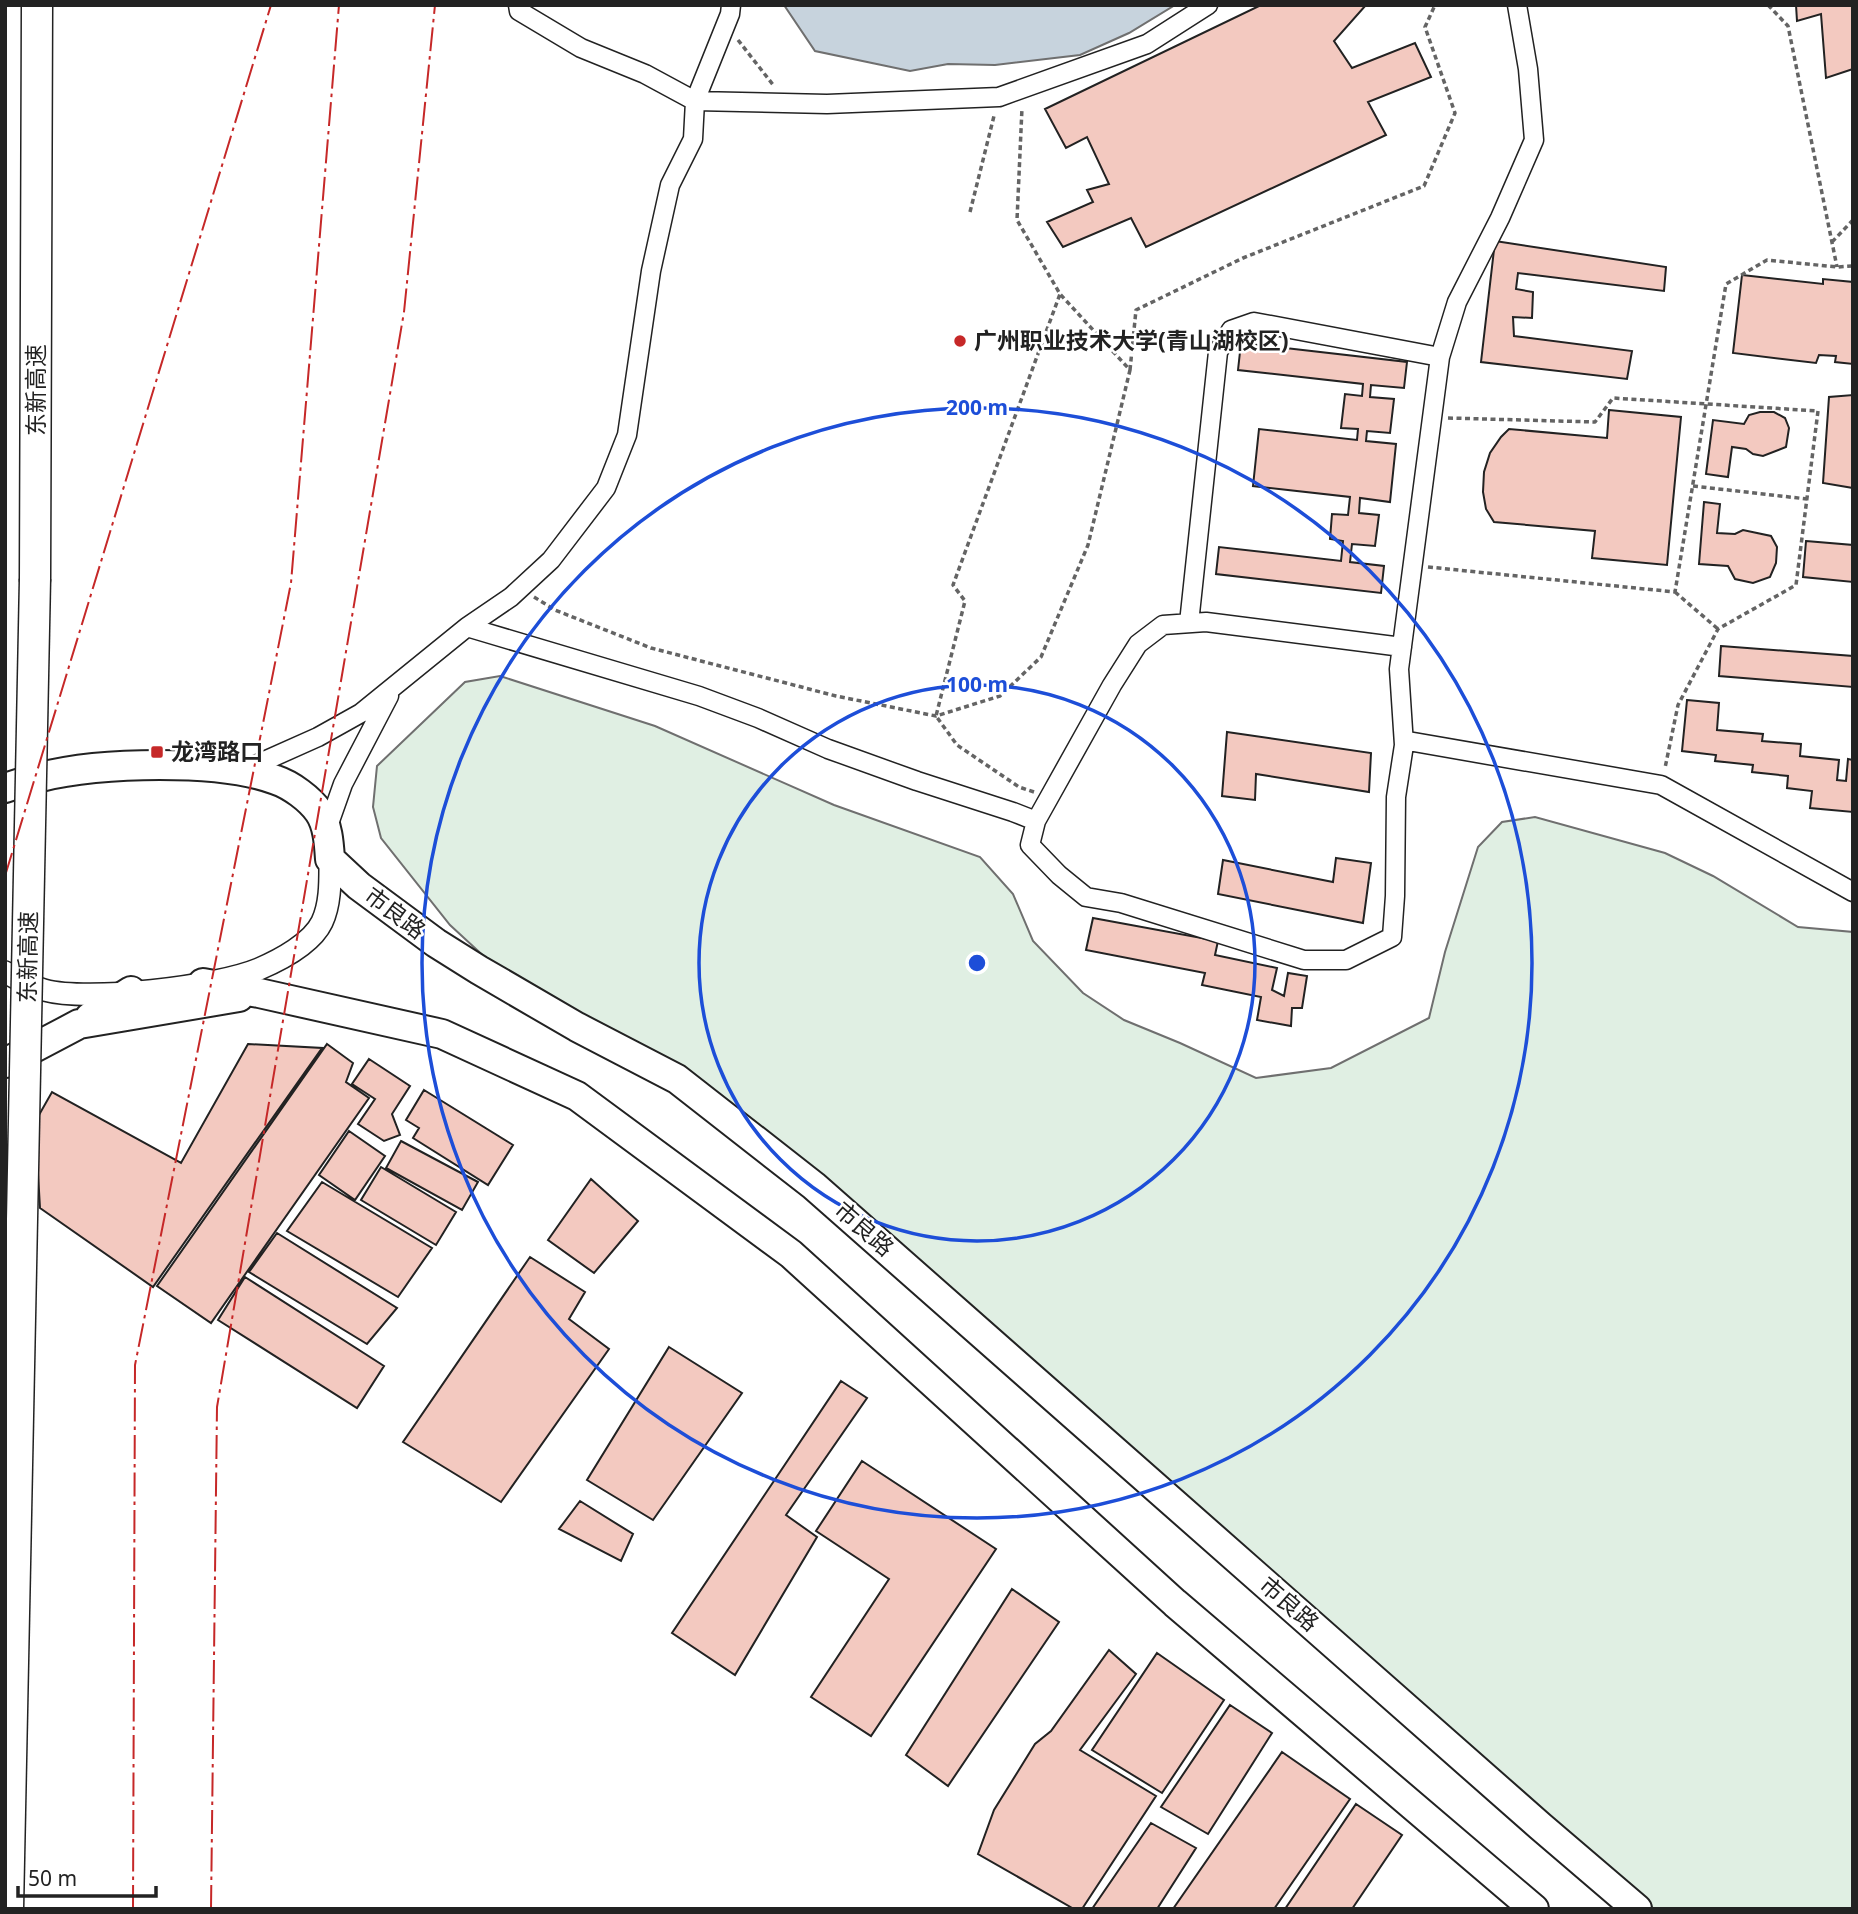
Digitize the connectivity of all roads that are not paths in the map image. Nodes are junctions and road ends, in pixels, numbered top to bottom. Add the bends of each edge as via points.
1 (37, 5) edge
2 (518, 5) edge
3 (731, 5) edge
4 (1208, 5) edge
5 (1517, 5) edge
6 (695, 101) junction
7 (1440, 357) junction
8 (1189, 623) junction
9 (467, 627) junction
10 (1402, 647) junction
11 (395, 687) junction
12 (1404, 745) junction
13 (244, 770) junction
14 (5, 788) edge
15 (1036, 821) junction
16 (328, 845) junction
17 (1853, 892) edge
18 (5, 972) edge
19 (203, 983) junction
20 (131, 991) junction
21 (260, 993) junction
22 (79, 1024) junction
23 (5, 1063) edge
24 (8, 1909) edge
25 (1534, 1909) edge
26 (1637, 1909) edge

1 - 24 highway, 东新高速, bridge via 35,579
2 - 6 street via 519,11 581,48
3 - 6 street
4 - 6 street via 1147,44 999,97 827,104
5 - 7 street via 1534,140 1457,302
6 - 9 street via 693,139 670,185 659,234 627,435 606,488 551,560
7 - 8 street via 1254,322 1231,330 1218,352
7 - 10 street
8 - 10 street
8 - 15 street via 1163,625 1138,644
9 - 11 street
9 - 15 street via 699,695 828,749
10 - 12 street
11 - 13 street via 318,737
11 - 16 street via 343,784
12 - 15 street via 1396,797 1392,937 1346,960 1304,960 1135,907 1086,897 1030,845
12 - 17 street via 1408,741 1661,785
13 - 14 highway, 市良路 via 95,768 42,776
13 - 16 highway, 市良路 via 279,780 303,795 319,813
16 - 19 street via 326,907 322,923 310,937 260,969
16 - 26 highway, 市良路 via 359,886 436,943 577,1027 677,1079 814,1185
18 - 20 street via 45,990 73,994
19 - 20 street
19 - 21 highway
20 - 22 highway
21 - 22 highway
21 - 25 highway via 442,1034 577,1096 791,1254 1175,1603
22 - 23 highway

